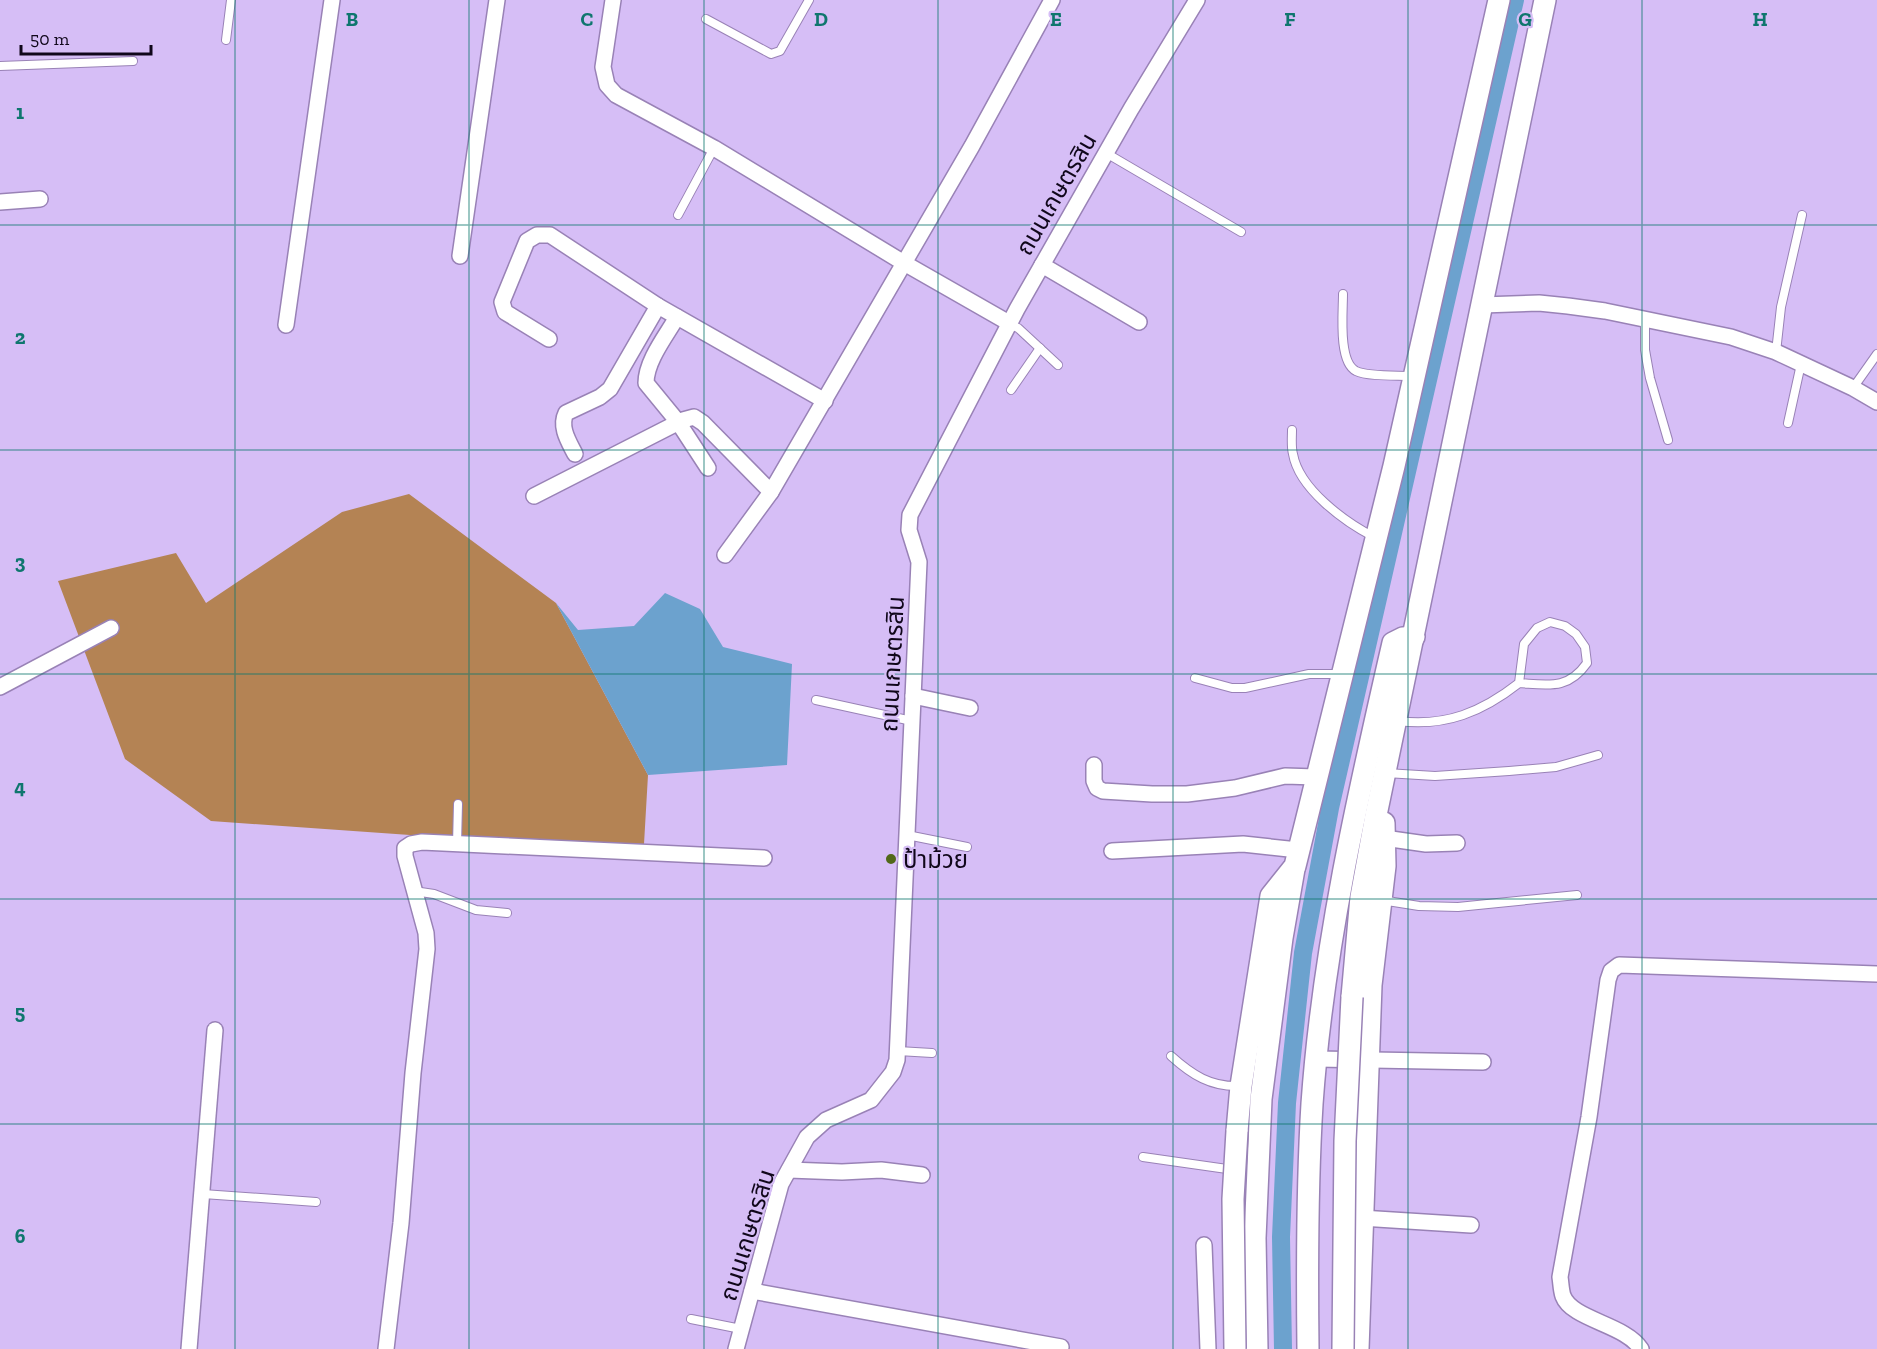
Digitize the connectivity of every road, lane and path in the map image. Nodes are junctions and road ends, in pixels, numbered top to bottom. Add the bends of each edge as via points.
1 (231, 0) edge
2 (332, 0) edge
3 (497, 0) edge
4 (613, 0) edge
5 (809, 0) edge
6 (1052, 0) edge
7 (1197, 0) edge
8 (1499, 0) edge
9 (1545, 0) edge
10 (706, 19) dead end
11 (226, 40) dead end
12 (133, 61) dead end
13 (0, 66) edge
14 (714, 148) junction
15 (1106, 153) junction
16 (40, 199) dead end
17 (0, 202) edge
18 (678, 215) dead end
19 (1802, 215) dead end
20 (1241, 232) dead end
21 (460, 256) dead end
22 (904, 263) junction
23 (1042, 265) junction
24 (1343, 294) dead end
25 (1482, 305) junction
26 (658, 306) junction
27 (677, 317) junction
28 (1645, 319) junction
29 (1139, 322) dead end
30 (1009, 323) junction
31 (286, 325) dead end
32 (549, 339) dead end
33 (1040, 348) junction
34 (1776, 352) junction
35 (1877, 354) edge
36 (1801, 364) junction
37 (1058, 365) dead end
38 (1414, 376) junction
39 (1853, 388) junction
40 (1011, 390) dead end
41 (825, 401) junction
42 (1877, 402) edge
43 (678, 422) junction
44 (1788, 423) dead end
45 (1292, 430) dead end
46 (1668, 440) dead end
47 (576, 454) dead end
48 (708, 468) dead end
49 (771, 492) junction
50 (534, 496) dead end
51 (1376, 538) junction
52 (725, 555) dead end
53 (111, 628) dead end
54 (1414, 637) junction
55 (1342, 674) junction
56 (1195, 678) dead end
57 (1519, 683) junction
58 (0, 687) edge
59 (912, 696) junction
60 (816, 699) dead end
61 (970, 708) dead end
62 (912, 721) junction
63 (1396, 721) junction
64 (1598, 755) dead end
65 (1094, 765) dead end
66 (1385, 773) junction
67 (1316, 777) junction
68 (458, 804) dead end
69 (907, 835) junction
70 (1378, 837) junction
71 (1457, 843) dead end
72 (457, 844) junction
73 (968, 847) dead end
74 (1112, 851) dead end
75 (764, 858) dead end
76 (1296, 858) junction
77 (414, 891) junction
78 (1576, 895) dead end
79 (1371, 898) junction
80 (507, 913) dead end
81 (1877, 974) edge
82 (216, 1030) dead end
83 (898, 1051) junction
84 (932, 1053) dead end
85 (1171, 1056) dead end
86 (1317, 1059) junction
87 (1367, 1060) junction
88 (1483, 1062) dead end
89 (1241, 1086) junction
90 (1143, 1157) dead end
91 (789, 1170) junction
92 (1234, 1170) junction
93 (1257, 1173) junction
94 (922, 1175) dead end
95 (203, 1194) junction
96 (316, 1202) dead end
97 (1361, 1218) junction
98 (1471, 1225) dead end
99 (1204, 1245) dead end
100 (752, 1291) junction
101 (690, 1319) dead end
102 (741, 1329) junction
103 (1061, 1347) dead end
104 (189, 1349) edge
105 (386, 1349) edge
106 (736, 1349) edge
107 (1208, 1349) edge
108 (1235, 1349) edge
109 (1257, 1349) edge
110 (1308, 1349) edge
111 (1343, 1349) edge
112 (1358, 1349) edge
113 (1641, 1349) edge

1 - 11 lane
2 - 31 street
3 - 21 street
4 - 14 street via 603,67 607,85 616,95
5 - 10 lane via 777,53 760,49
6 - 22 street
7 - 15 street, ถนนเกษตรสิน
8 - 38 street
9 - 25 street
12 - 13 lane
14 - 18 lane
14 - 22 street
15 - 20 lane
15 - 23 street, ถนนเกษตรสิน
16 - 17 street
19 - 34 lane via 1781,307
22 - 30 street
22 - 41 street
23 - 29 street
23 - 30 street, ถนนเกษตรสิน
24 - 38 lane via 1347,361 1355,370
25 - 28 street via 1539,303
25 - 54 street
26 - 27 street
26 - 32 street via 554,237 537,236 527,241 522,251 502,308
26 - 47 street via 610,389 564,416 562,425
27 - 41 street
27 - 43 street via 655,355 646,383
28 - 34 street via 1731,337
28 - 46 lane via 1647,359
30 - 33 lane
30 - 59 street, ถนนเกษตรสิน via 910,515 909,530 919,562
33 - 37 lane
33 - 40 lane
34 - 36 street
35 - 39 lane
36 - 39 street
36 - 44 lane
38 - 51 street
39 - 42 street
41 - 49 street
43 - 48 street
43 - 49 street via 694,417 703,423
43 - 50 street
45 - 51 lane via 1293,454 1309,487 1338,514
49 - 52 street
51 - 55 street
53 - 58 street
54 - 63 street
54 - 86 street via 1393,643 1378,708 1339,896
55 - 56 lane via 1309,674 1245,688
55 - 67 street
57 - 57 lane via 1562,683 1578,676 1587,663 1585,647 1565,626 1550,622 1537,628 1524,644
57 - 63 lane via 1475,712 1418,724
59 - 61 street
59 - 62 street, ถนนเกษตรสิน
60 - 62 lane
62 - 69 street, ถนนเกษตรสิน
63 - 66 street
64 - 66 lane via 1556,767 1509,771 1436,776
65 - 67 street via 1097,788 1142,794 1186,794 1284,776
66 - 70 street
67 - 76 street
68 - 72 lane
69 - 73 lane
69 - 83 street, ถนนเกษตรสิน
70 - 71 street via 1426,844
70 - 79 street
72 - 75 street
72 - 77 street via 422,842 405,848
74 - 76 street via 1243,844
76 - 89 street via 1271,896
76 - 93 street via 1262,1088
77 - 80 lane via 476,910
77 - 105 street via 427,949
78 - 79 lane via 1458,907 1419,906
79 - 87 street
79 - 111 street, bridge via 1352,997 1345,1141
81 - 113 street via 1619,964 1611,971 1560,1277 1563,1297 1575,1310 1631,1338
82 - 95 street
83 - 84 lane
83 - 91 street, ถนนเกษตรสิน via 893,1072 871,1100 826,1120 807,1137
85 - 89 lane via 1208,1082 1223,1087
86 - 87 street
86 - 110 street via 1307,1226
87 - 88 street
87 - 97 street
89 - 92 street, bridge
90 - 92 lane
91 - 94 street via 881,1170
91 - 100 street, ถนนเกษตรสิน via 781,1184
92 - 93 lane
92 - 108 street, bridge
93 - 109 street
95 - 96 lane
95 - 104 street
97 - 98 street
97 - 112 street
99 - 107 street
100 - 102 street, ถนนเกษตรสิน
100 - 103 street
101 - 102 lane
102 - 106 street, ถนนเกษตรสิน

